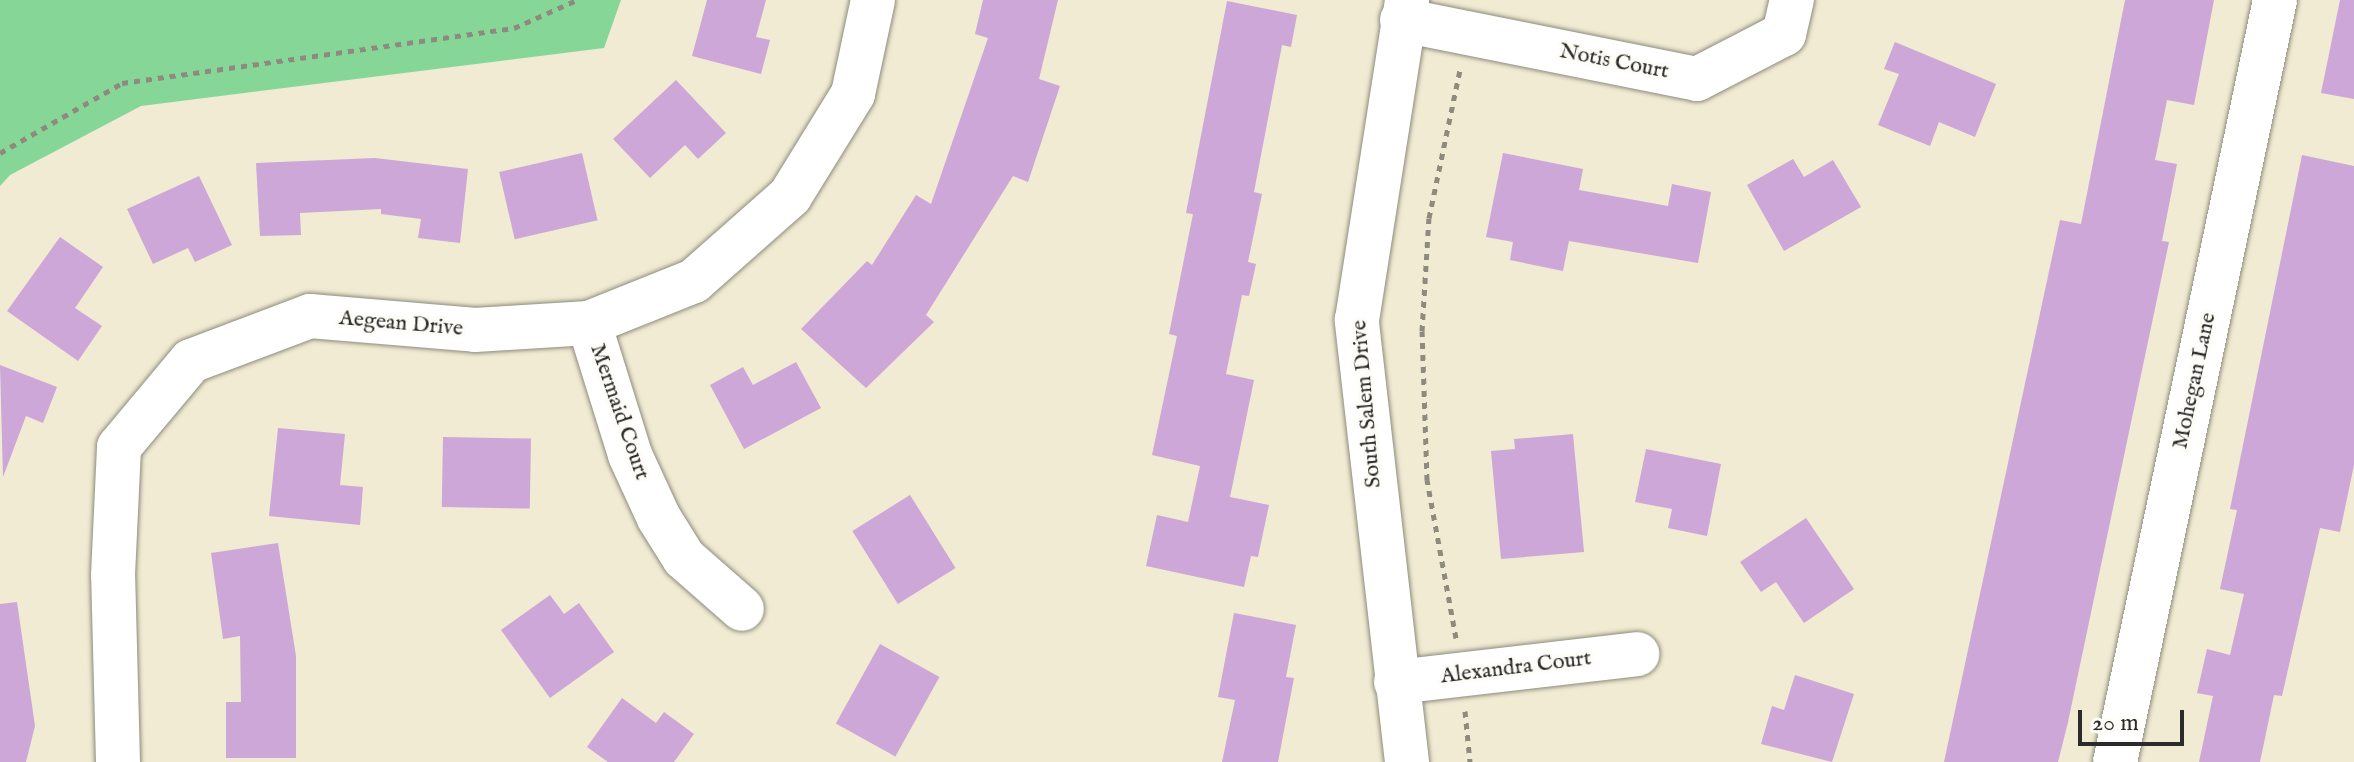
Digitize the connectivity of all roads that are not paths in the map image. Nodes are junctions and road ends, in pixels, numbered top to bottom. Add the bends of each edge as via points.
1 (873, 0) edge
2 (1792, 0) edge
3 (2275, 0) edge
4 (1405, 10) edge
5 (589, 323) junction
6 (742, 609) dead end
7 (1637, 654) dead end
8 (1396, 682) junction
9 (118, 762) edge
10 (1407, 762) edge
11 (2115, 762) edge

1 - 5 street, Aegean Drive via 853,94 790,196 694,281
2 - 4 street, Notis Court via 1784,34 1697,79 1467,32
3 - 11 street, Mohegan Lane
4 - 8 street, South Salem Drive via 1357,320
5 - 6 street, Mermaid Court via 630,455 659,518 684,558
5 - 9 street, Aegean Drive via 475,330 310,316 191,361 119,447 113,575
7 - 8 street, Alexandra Court
8 - 10 street, South Salem Drive

